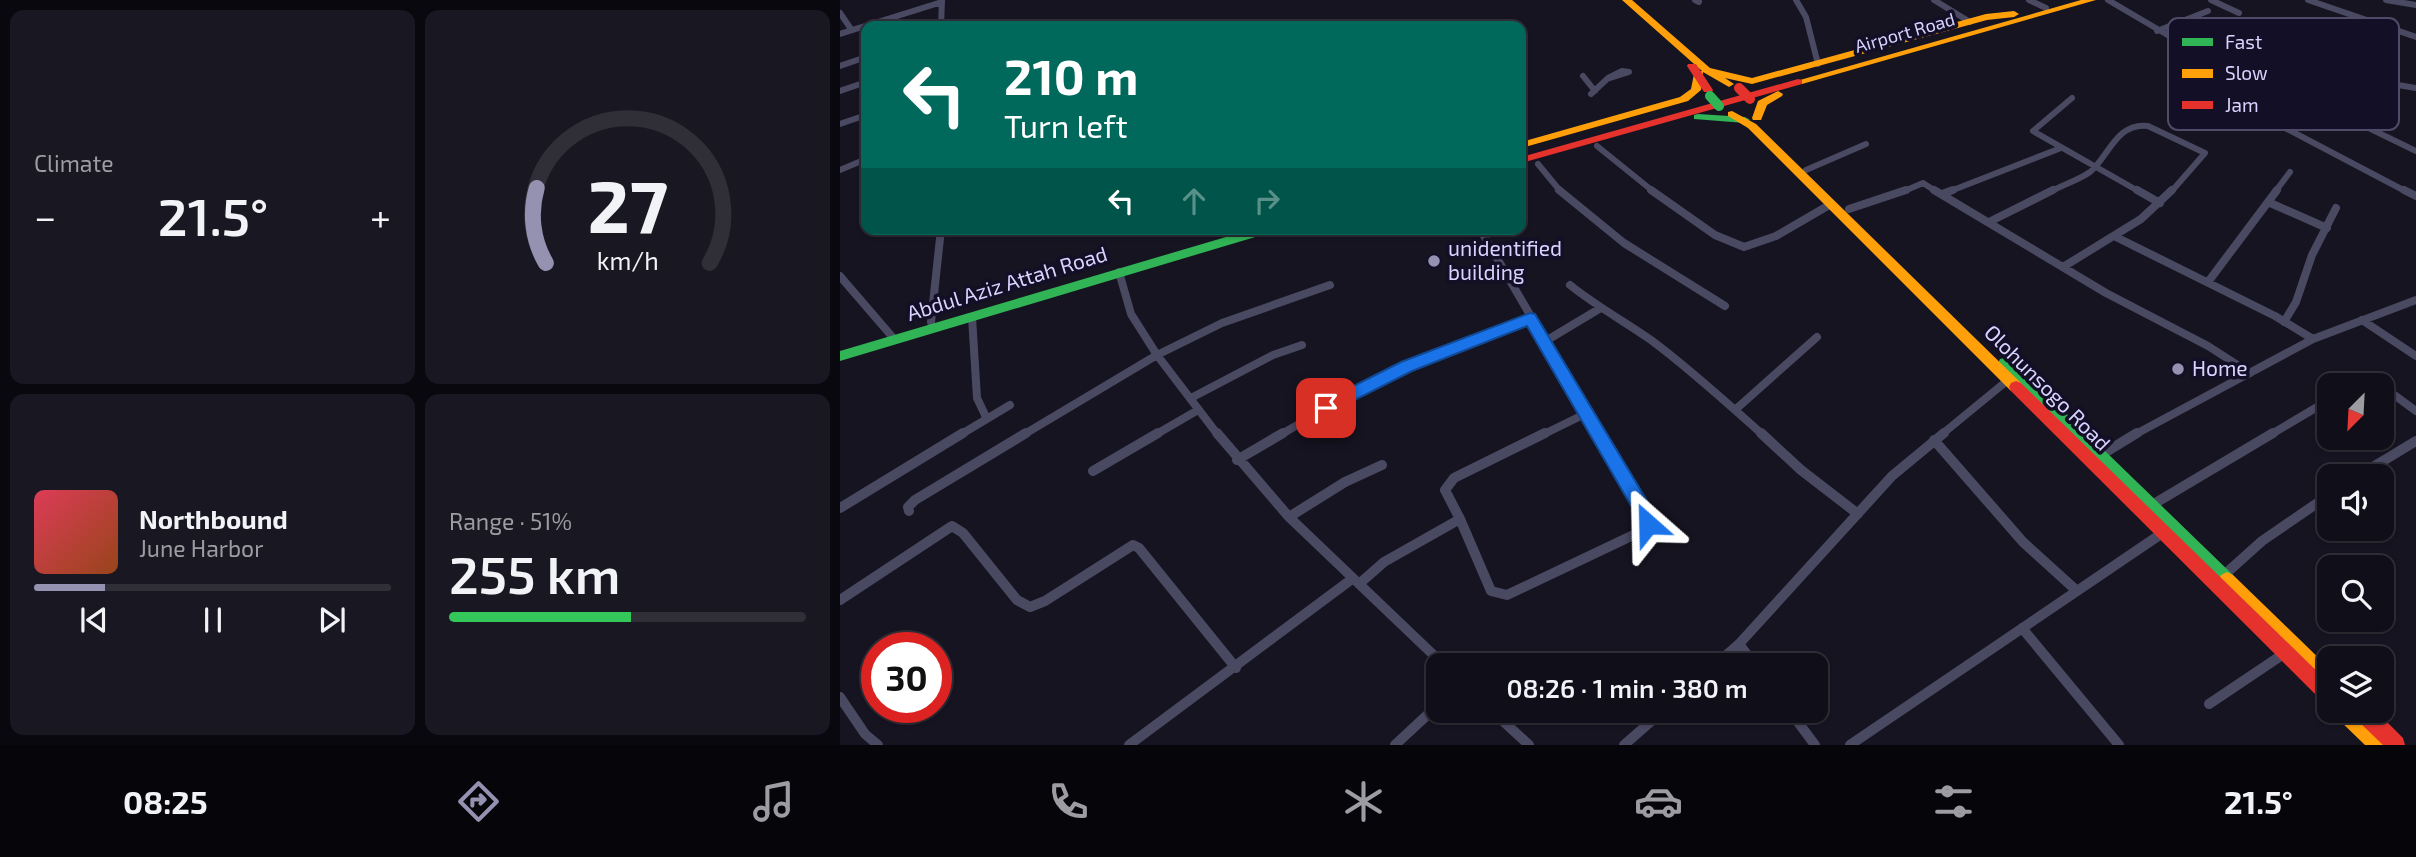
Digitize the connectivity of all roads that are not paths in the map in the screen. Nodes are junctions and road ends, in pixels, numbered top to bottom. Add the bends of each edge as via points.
1 (1618, 0) edge
2 (1627, 0) edge
3 (1796, 0) edge
4 (1934, 0) edge
5 (2076, 0) edge
6 (2091, 0) edge
7 (2108, 0) edge
8 (2211, 0) edge
9 (2308, 0) edge
10 (2386, 0) edge
11 (942, 1) edge
12 (2416, 5) edge
13 (2039, 8) edge
14 (2208, 11) dead end
15 (840, 13) edge
16 (2239, 13) dead end
17 (2190, 18) edge
18 (2359, 18) edge
19 (877, 21) edge
20 (941, 21) edge
21 (1970, 22) junction
22 (861, 26) edge
23 (2168, 27) edge
24 (851, 29) junction
25 (2157, 31) junction
26 (2399, 32) edge
27 (840, 34) edge
28 (2168, 37) edge
29 (2416, 37) edge
30 (861, 59) edge
31 (1818, 64) junction
32 (840, 66) edge
33 (1702, 72) junction
34 (1583, 76) dead end
35 (1607, 79) dead end
36 (861, 84) edge
37 (840, 91) edge
38 (2072, 98) dead end
39 (1684, 99) junction
40 (1734, 100) junction
41 (1703, 116) junction
42 (861, 117) edge
43 (840, 124) edge
44 (2289, 130) edge
45 (2373, 130) edge
46 (1526, 144) edge
47 (1866, 144) dead end
48 (1597, 146) junction
49 (2061, 148) junction
50 (2416, 151) edge
51 (1526, 160) edge
52 (861, 161) edge
53 (1526, 162) edge
54 (1538, 164) junction
55 (2096, 167) junction
56 (840, 170) edge
57 (1807, 170) junction
58 (2290, 172) dead end
59 (1942, 194) junction
60 (2416, 196) edge
61 (2268, 202) junction
62 (2160, 203) junction
63 (1831, 204) junction
64 (2336, 208) dead end
65 (1849, 209) junction
66 (1989, 222) junction
67 (2327, 228) junction
68 (940, 235) edge
69 (1236, 235) edge
70 (1247, 235) edge
71 (1483, 235) edge
72 (2116, 237) junction
73 (2063, 267) junction
74 (1119, 272) junction
75 (840, 276) edge
76 (2208, 282) junction
77 (1918, 284) junction
78 (1330, 285) dead end
79 (1570, 285) dead end
80 (2416, 300) edge
81 (1726, 306) dead end
82 (1599, 309) junction
83 (972, 317) junction
84 (1530, 318) junction
85 (2362, 320) junction
86 (931, 322) junction
87 (2284, 322) junction
88 (894, 337) junction
89 (1817, 337) dead end
90 (2313, 339) junction
91 (1544, 342) junction
92 (1302, 345) dead end
93 (840, 350) edge
94 (1157, 355) junction
95 (840, 356) edge
96 (2416, 356) edge
97 (2250, 373) junction
98 (2008, 380) junction
99 (2394, 395) edge
100 (1191, 398) junction
101 (1010, 405) dead end
102 (2317, 407) edge
103 (1198, 410) junction
104 (1735, 410) junction
105 (2416, 411) edge
106 (1587, 414) junction
107 (986, 417) junction
108 (1934, 440) junction
109 (2416, 441) edge
110 (2101, 455) junction
111 (1237, 460) junction
112 (2378, 464) edge
113 (1382, 465) dead end
114 (1093, 471) dead end
115 (2317, 503) edge
116 (2152, 505) junction
117 (840, 508) edge
118 (909, 511) dead end
119 (1858, 514) junction
120 (1289, 517) junction
121 (1460, 519) junction
122 (2164, 532) junction
123 (2223, 576) junction
124 (1356, 582) junction
125 (2077, 591) junction
126 (840, 600) edge
127 (2022, 628) junction
128 (1739, 644) junction
129 (1431, 653) edge
130 (1729, 653) edge
131 (1746, 653) edge
132 (2285, 653) junction
133 (1236, 668) junction
134 (2317, 668) edge
135 (2317, 684) edge
136 (840, 697) edge
137 (2209, 704) dead end
138 (1426, 716) edge
139 (1505, 723) edge
140 (1649, 723) edge
141 (1799, 723) edge
142 (2356, 723) edge
143 (2374, 723) edge
144 (878, 745) edge
145 (1129, 745) edge
146 (1395, 745) edge
147 (1529, 745) edge
148 (1624, 745) edge
149 (1815, 745) edge
150 (1850, 745) edge
151 (2119, 745) edge
152 (2378, 745) edge
153 (2396, 745) edge

1 - 33 main road
2 - 33 main road
3 - 31 street via 1806,17
4 - 21 street
5 - 13 main road, Airport Road
6 - 13 main road, Airport Road
7 - 25 street
8 - 16 street
9 - 18 street
10 - 12 street
11 - 19 street
11 - 20 street
13 - 21 main road
13 - 40 main road, Airport Road
13 - 40 main road via 2027,24 1766,98 1758,108
14 - 17 street
15 - 24 street
21 - 31 main road
22 - 24 street
23 - 25 street
24 - 27 street
25 - 28 street
26 - 29 street
30 - 32 street
31 - 40 main road
33 - 39 main road via 1696,90
33 - 40 main road
33 - 40 main road
33 - 40 main road
34 - 35 street via 1593,93
36 - 37 street
38 - 49 street via 2033,128
39 - 40 main road
39 - 46 main road
40 - 41 main road
40 - 41 main road
40 - 51 main road
40 - 57 main road, Olohunsogo Road
40 - 63 main road, Olohunsogo Road
41 - 48 main road
42 - 43 street
44 - 60 street
45 - 50 street
47 - 57 street
48 - 54 main road
48 - 63 street via 1735,246 1756,245
49 - 55 street
49 - 59 street
52 - 56 street
53 - 54 main road
54 - 81 street via 1584,212
55 - 62 street
55 - 62 street via 2110,143 2139,124 2205,153
55 - 66 street
57 - 65 main road, Olohunsogo Road
58 - 61 street
59 - 65 street via 1923,183
59 - 66 street
61 - 67 street
61 - 76 street
62 - 72 street
63 - 77 main road, Olohunsogo Road
64 - 67 street
65 - 77 main road, Olohunsogo Road
66 - 73 street
67 - 87 street
68 - 86 street
69 - 86 main road, Abdul Aziz Attah Road
70 - 74 main road, Abdul Aziz Attah Road
71 - 84 street
72 - 73 street
72 - 76 street
73 - 97 street
74 - 83 main road, Abdul Aziz Attah Road
74 - 94 street via 1131,314
75 - 88 street
76 - 87 street
77 - 98 main road, Olohunsogo Road
77 - 110 main road, Olohunsogo Road
78 - 94 street via 1222,323
79 - 82 street
80 - 85 street
82 - 91 street
82 - 104 street via 1648,338
83 - 88 main road, Abdul Aziz Attah Road
83 - 107 street via 977,398
84 - 91 street
84 - 111 street via 1363,387
85 - 90 street
85 - 96 street
86 - 88 main road, Abdul Aziz Attah Road
87 - 90 street
88 - 93 main road, Abdul Aziz Attah Road
88 - 95 main road, Abdul Aziz Attah Road
89 - 104 street
90 - 97 street
91 - 106 street
92 - 100 street
94 - 100 street
94 - 118 street via 915,500
97 - 110 street
98 - 108 street
98 - 122 main road, Olohunsogo Road
99 - 105 street
100 - 103 street
101 - 107 street
102 - 116 street
103 - 111 street
103 - 114 street
104 - 119 street
106 - 121 street via 1454,478 1445,490
106 - 121 street via 1646,514 1644,530 1507,595 1498,595 1492,591
107 - 117 street
108 - 119 street via 1892,476
108 - 125 street via 2024,542
109 - 112 street
110 - 116 main road, Olohunsogo Road
111 - 120 street
113 - 120 street
115 - 123 street via 2262,541
116 - 123 main road, Olohunsogo Road
119 - 128 street
120 - 124 street
121 - 124 street
122 - 125 street
122 - 132 main road, Olohunsogo Road
123 - 134 main road, Olohunsogo Road
124 - 129 street
124 - 133 street
125 - 127 street
126 - 133 street via 952,526 957,526 1017,600 1030,607 1133,545
127 - 150 street
127 - 151 street
128 - 130 street
128 - 131 street
132 - 135 main road, Olohunsogo Road
132 - 137 street
133 - 145 street
136 - 144 street
138 - 146 street
139 - 147 street
140 - 148 street
141 - 149 street
142 - 152 main road
143 - 153 main road

